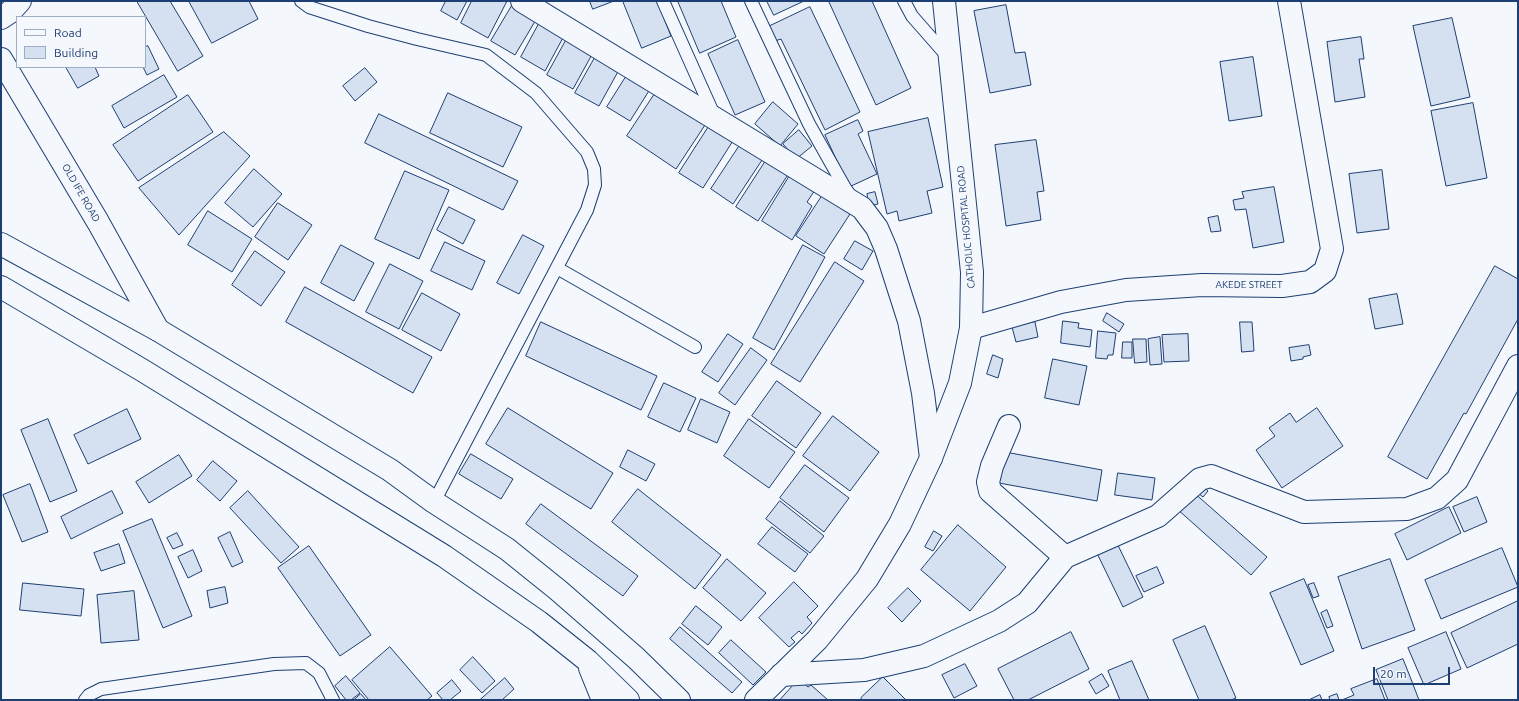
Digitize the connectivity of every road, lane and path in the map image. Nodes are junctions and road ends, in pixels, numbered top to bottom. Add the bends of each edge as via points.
1 (20, 1) edge
2 (301, 1) edge
3 (663, 1) edge
4 (751, 1) edge
5 (904, 1) edge
6 (944, 1) edge
7 (1289, 1) edge
8 (531, 4) edge
9 (1, 18) edge
10 (1, 58) edge
11 (950, 60) junction
12 (716, 120) junction
13 (862, 208) junction
14 (1, 244) edge
15 (557, 268) junction
16 (1, 287) edge
17 (971, 328) junction
18 (158, 330) junction
19 (695, 347) dead end
20 (1518, 366) edge
21 (1009, 426) dead end
22 (931, 458) junction
23 (434, 502) junction
24 (1065, 557) junction
25 (588, 661) junction
26 (781, 675) junction
27 (85, 700) edge
28 (332, 700) edge
29 (603, 700) edge
30 (628, 700) edge
31 (679, 700) edge
32 (756, 700) edge

1 - 9 main road
2 - 15 lane via 309,7 368,26 486,54 536,93 587,152 594,169 595,185 588,210
3 - 12 lane
4 - 13 lane via 809,124 845,188
5 - 11 lane via 912,16
6 - 11 main road, CATHOLIC HOSPITAL ROAD
7 - 17 main road, AKEDE STREET via 1332,249 1325,271 1310,282 1282,286 1202,285 1126,290 1061,302
8 - 12 main road
10 - 18 main road, OLD IFE ROAD via 98,222
11 - 17 main road, CATHOLIC HOSPITAL ROAD via 972,272
12 - 13 main road
13 - 22 main road via 877,228 886,249 909,321 923,393
14 - 18 main road
15 - 19 lane
15 - 23 lane
16 - 25 main road via 142,370 444,556 539,622
17 - 22 main road, CATHOLIC HOSPITAL ROAD via 960,383
18 - 23 main road via 390,470
20 - 24 main road via 1457,480 1437,498 1407,509 1304,512 1211,476 1200,479 1158,516
21 - 24 main road via 992,466 988,482 990,491
22 - 26 main road, CATHOLIC HOSPITAL ROAD via 900,524 867,579 817,640
23 - 31 main road via 507,548 636,658
24 - 26 main road via 1028,603 999,621 924,656 864,670
25 - 29 main road
25 - 30 main road
26 - 32 main road, CATHOLIC HOSPITAL ROAD
27 - 28 lane via 101,689 274,664 306,663 319,673

